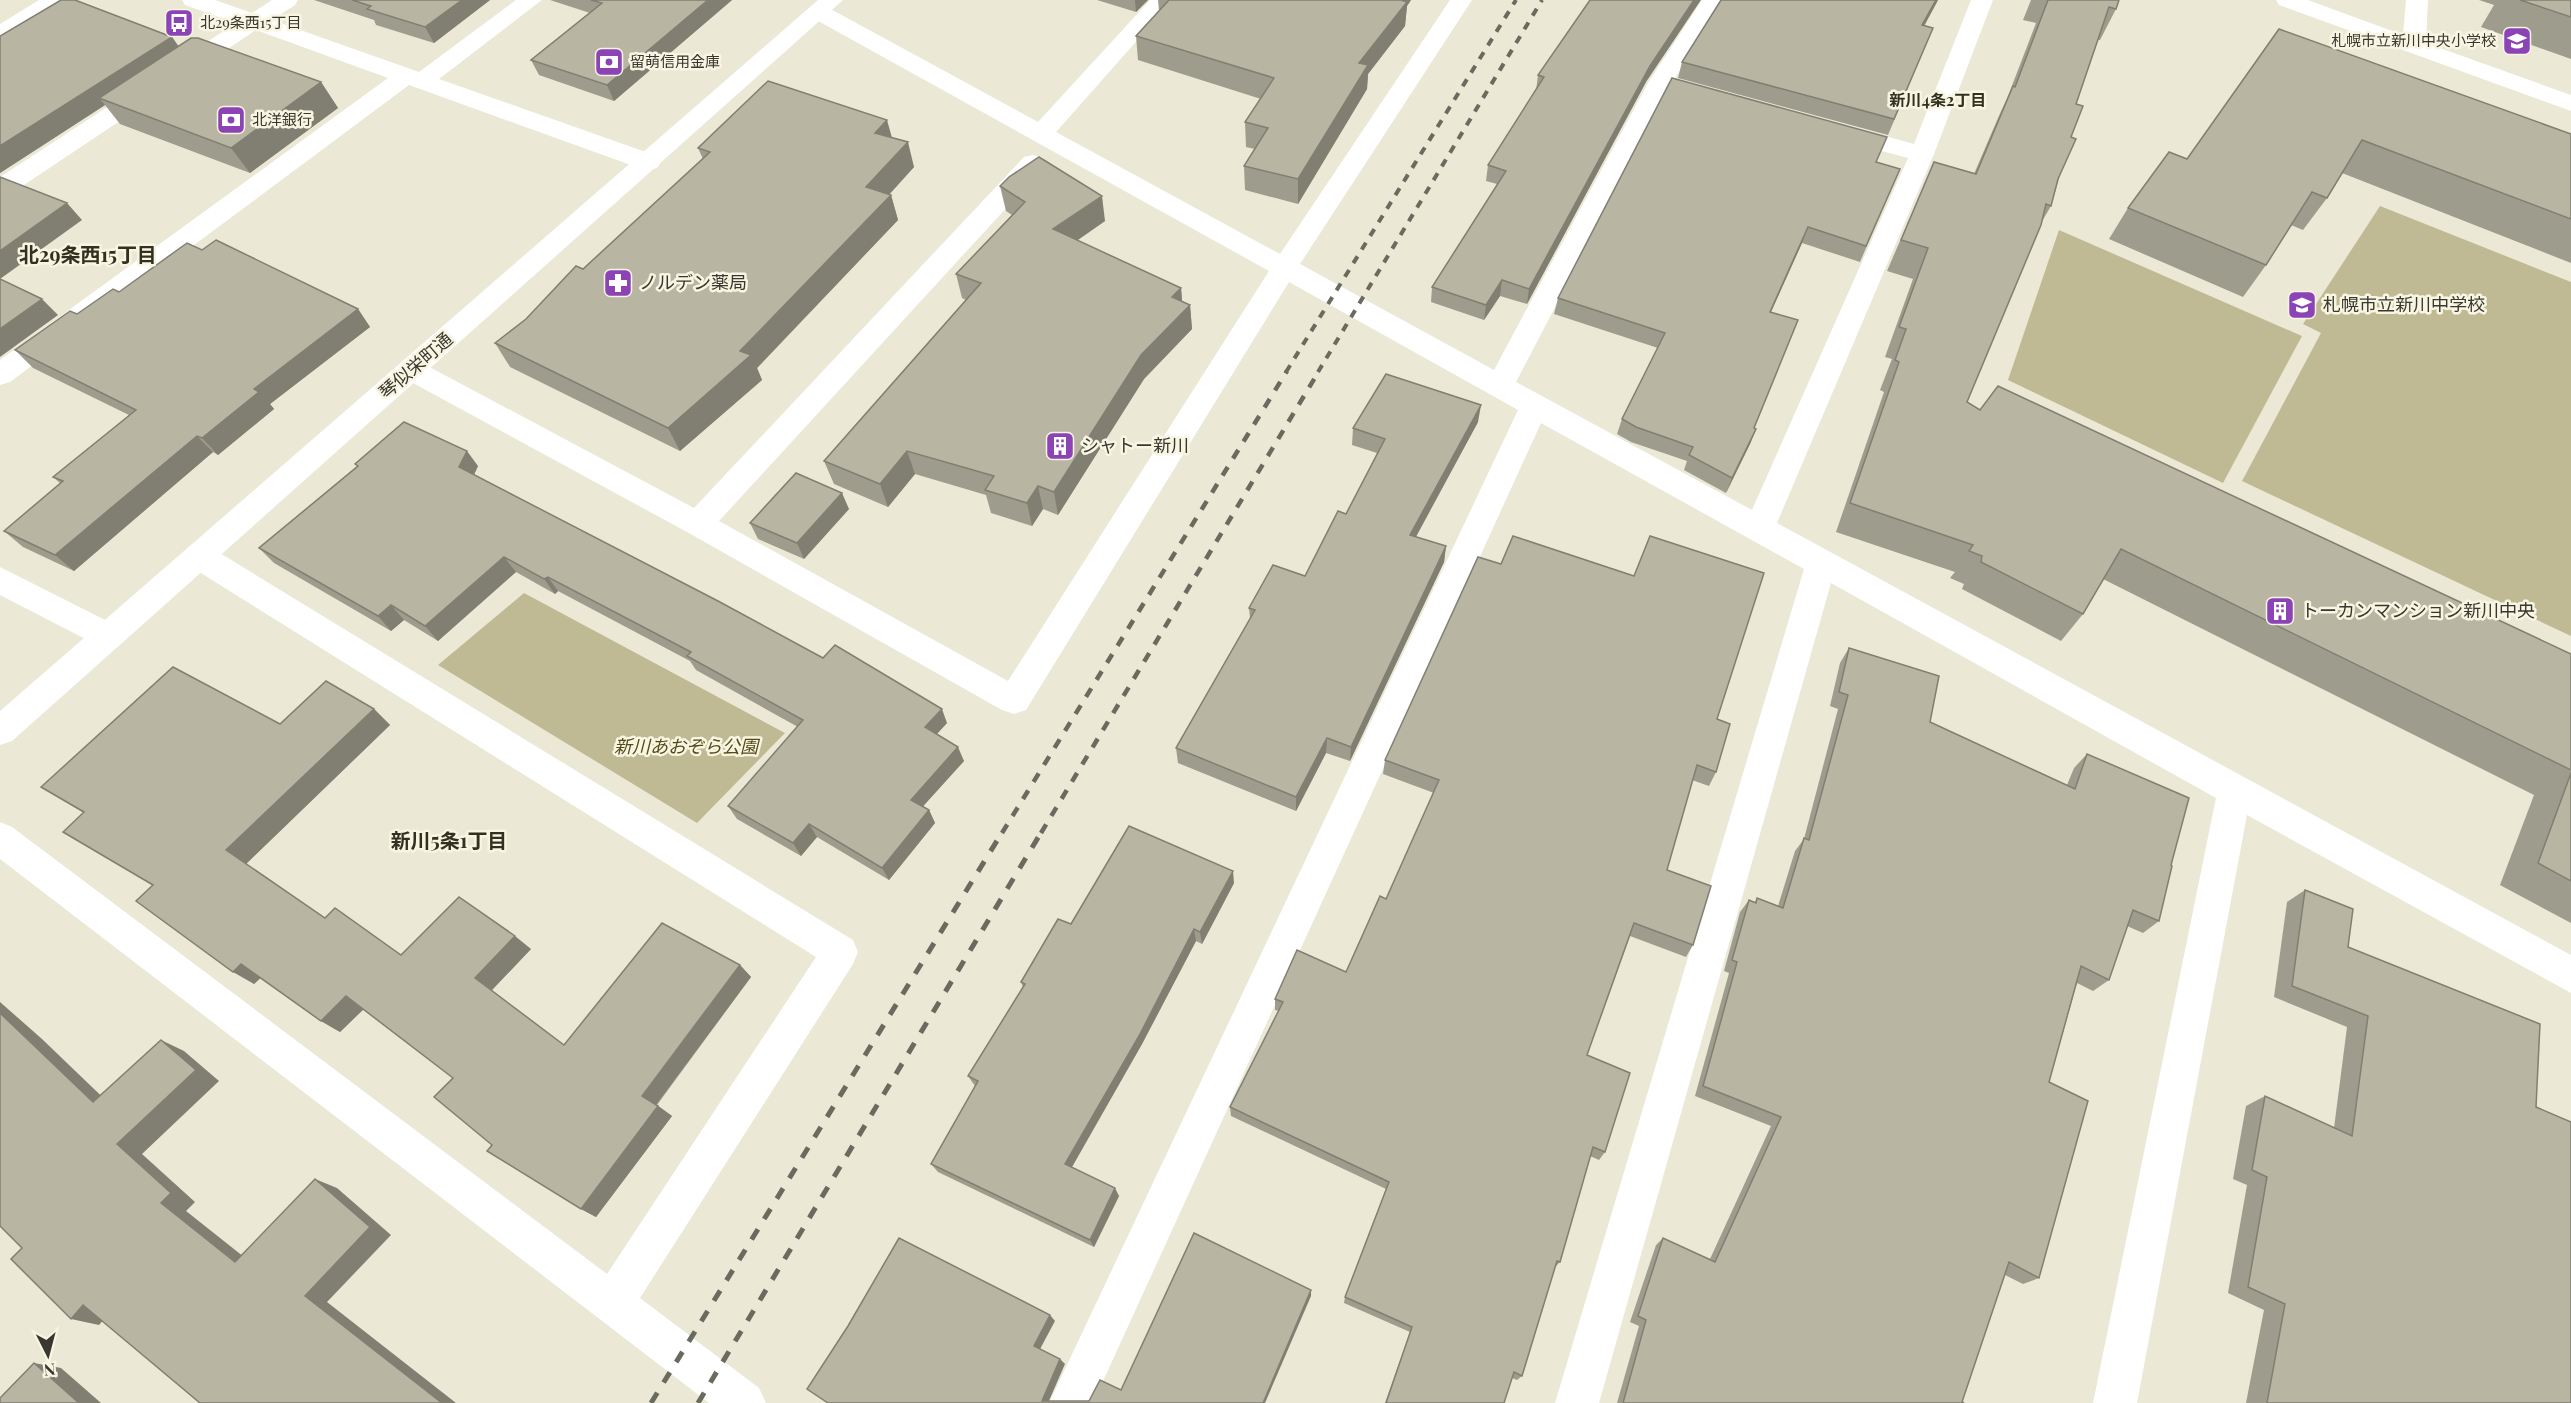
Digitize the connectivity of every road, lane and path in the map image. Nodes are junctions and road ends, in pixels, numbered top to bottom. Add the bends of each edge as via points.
1 (55, 0) edge
2 (193, 0) edge
3 (287, 0) edge
4 (531, 0) edge
5 (1162, 0) edge
6 (1461, 0) edge
7 (1713, 0) edge
8 (1982, 0) edge
9 (2287, 0) edge
10 (2416, 0) edge
11 (825, 6) edge
12 (254, 22) junction
13 (0, 34) edge
14 (2414, 47) junction
15 (414, 79) junction
16 (2571, 103) edge
17 (1820, 126) edge
18 (1046, 137) junction
19 (1922, 154) junction
20 (648, 162) junction
21 (0, 189) edge
22 (1285, 267) junction
23 (412, 370) junction
24 (0, 375) edge
25 (1499, 386) junction
26 (1535, 405) junction
27 (698, 524) junction
28 (1759, 529) junction
29 (199, 556) junction
30 (1821, 563) junction
31 (0, 580) edge
32 (108, 636) junction
33 (0, 731) edge
34 (2235, 790) junction
35 (0, 838) edge
36 (2571, 975) edge
37 (612, 1304) junction
38 (744, 1403) edge
39 (1071, 1403) edge
40 (1577, 1403) edge
41 (2115, 1403) edge

1 - 13 street
2 - 12 street
3 - 12 street
4 - 15 street
5 - 18 street
6 - 22 street
7 - 25 street via 1672,86
8 - 19 street
9 - 14 street
10 - 14 street
11 - 18 street
11 - 20 street, 琴似栄町通
12 - 15 street
12 - 21 street
14 - 16 street
15 - 20 street
15 - 24 street
17 - 19 street
18 - 22 street
18 - 27 street
19 - 28 street
20 - 23 street, 琴似栄町通
22 - 25 street
22 - 27 street via 1014,699
23 - 27 street
23 - 29 street, 琴似栄町通
25 - 26 street
26 - 28 street
26 - 39 street
28 - 30 street
29 - 32 street, 琴似栄町通
29 - 37 street via 840,952
30 - 34 street
30 - 40 street
31 - 32 street
32 - 33 street, 琴似栄町通
34 - 36 street
34 - 41 street
35 - 37 street
37 - 38 street

